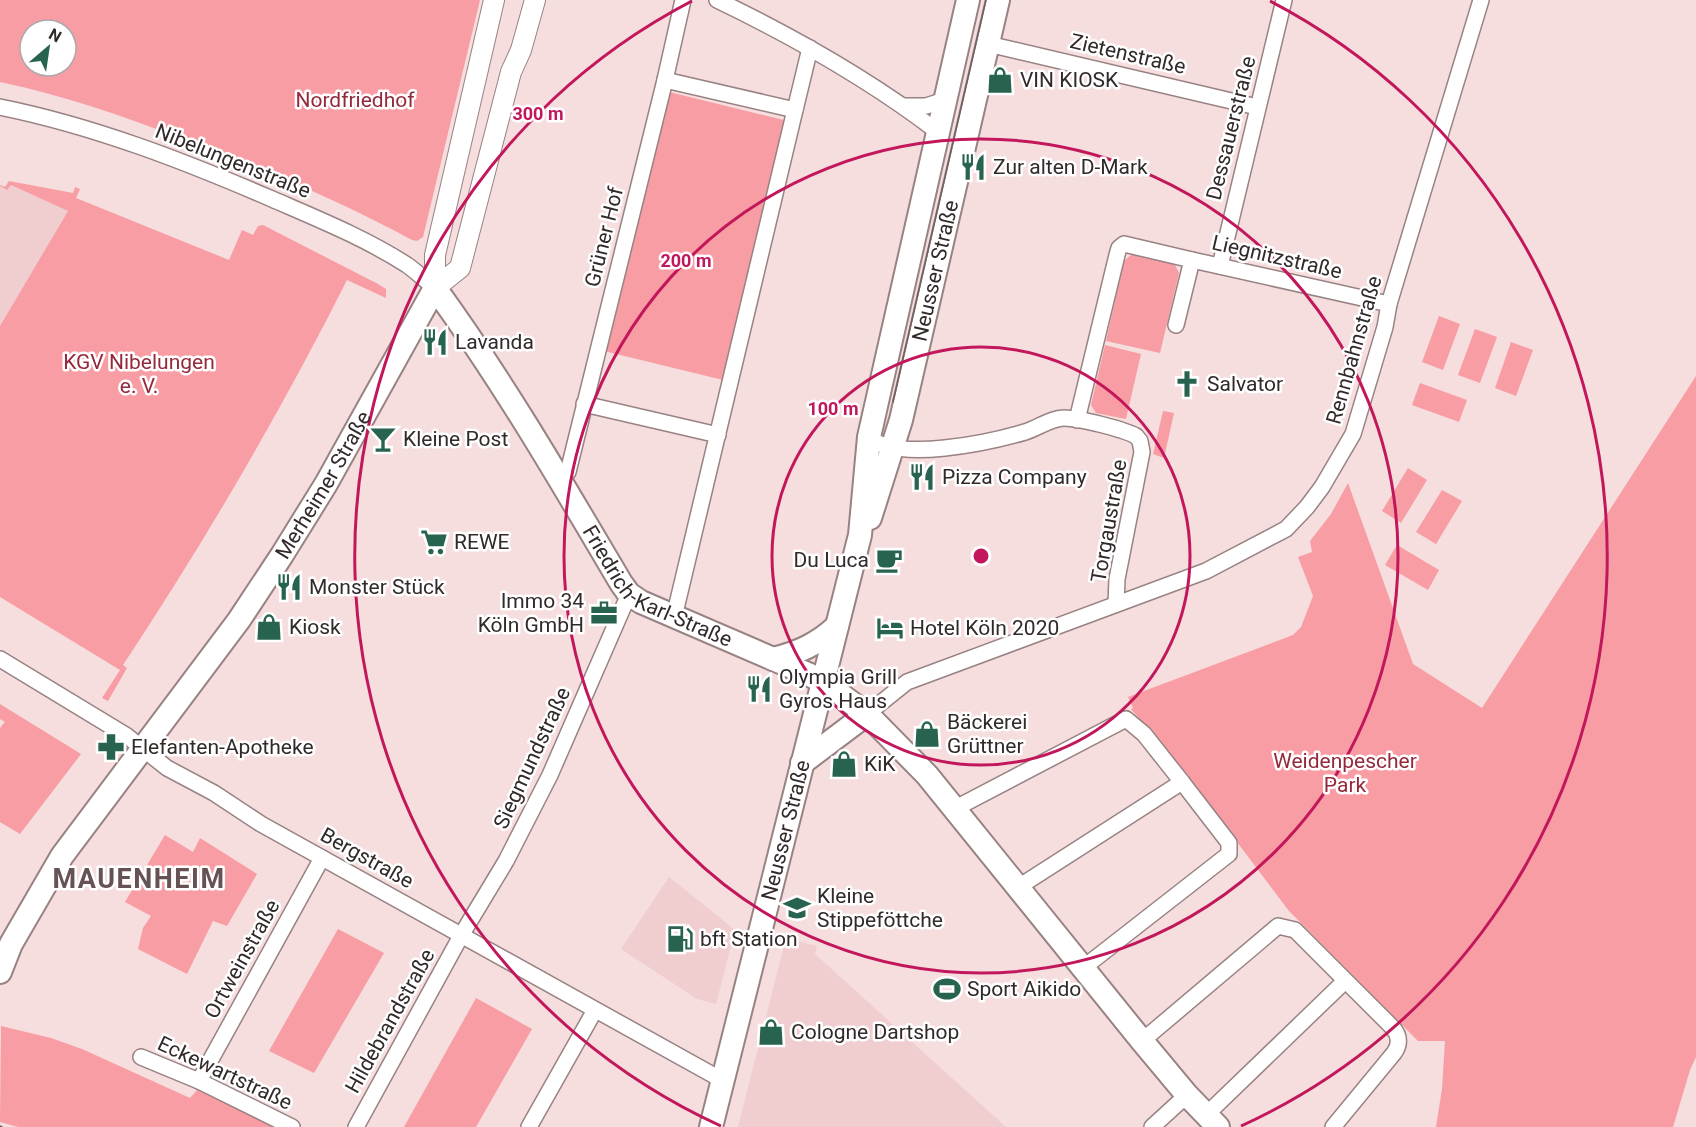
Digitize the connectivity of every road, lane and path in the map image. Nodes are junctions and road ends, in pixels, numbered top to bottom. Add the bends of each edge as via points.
1 (494, 0) edge
2 (683, 0) edge
3 (717, 0) edge
4 (968, 0) edge
5 (998, 0) edge
6 (1284, 0) edge
7 (1481, 0) edge
8 (534, 3) edge
9 (988, 44) junction
10 (810, 48) junction
11 (665, 80) junction
12 (945, 100) junction
13 (0, 106) edge
14 (903, 106) junction
15 (1257, 107) junction
16 (795, 110) junction
17 (938, 132) junction
18 (1192, 260) junction
19 (1220, 266) junction
20 (435, 288) junction
21 (1389, 304) junction
22 (1176, 325) dead end
23 (584, 404) junction
24 (1077, 420) junction
25 (718, 435) junction
26 (869, 437) junction
27 (892, 447) junction
28 (559, 479) junction
29 (860, 535) junction
30 (629, 594) junction
31 (1116, 604) junction
32 (674, 617) junction
33 (837, 627) junction
34 (0, 659) edge
35 (773, 659) junction
36 (823, 682) junction
37 (867, 714) junction
38 (142, 748) junction
39 (802, 763) junction
40 (1182, 782) junction
41 (954, 810) junction
42 (322, 858) junction
43 (1017, 888) junction
44 (462, 934) junction
45 (1083, 968) junction
46 (0, 972) edge
47 (1345, 981) junction
48 (595, 1010) junction
49 (1142, 1041) junction
50 (141, 1057) dead end
51 (722, 1080) junction
52 (199, 1081) junction
53 (1186, 1095) junction
54 (1212, 1121) edge
55 (292, 1127) edge
56 (356, 1127) edge
57 (529, 1127) edge
58 (711, 1127) edge
59 (1152, 1127) edge
60 (1333, 1127) edge

1 - 20 street, Merheimer Straße via 435,255
2 - 11 street, Grüner Hof
3 - 10 street
4 - 12 main road, Neusser Straße
5 - 9 main road, Neusser Straße
6 - 15 street, Dessauerstraße
7 - 21 street, Rennbahnstraße
8 - 20 street, Merheimer Straße via 511,72 460,268
9 - 15 street, Zietenstraße
9 - 27 main road, Neusser Straße
10 - 14 street
10 - 16 street
11 - 16 street
11 - 23 street, Grüner Hof
12 - 14 street via 926,106
12 - 17 main road, Neusser Straße
13 - 20 street, Nibelungenstraße via 119,138 244,186 341,230 408,266
14 - 17 street
15 - 19 street, Dessauerstraße
16 - 25 street
17 - 26 main road, Neusser Straße
18 - 19 street, Liegnitzstraße
18 - 22 street
18 - 24 street, Liegnitzstraße via 1124,244 1119,248
19 - 21 street, Liegnitzstraße
20 - 28 main road, Friedrich-Karl-Straße via 476,345
20 - 38 main road, Merheimer Straße via 282,555 239,620
21 - 31 street, Rennbahnstraße via 1354,433 1322,487 1297,518 1277,534 1206,571
23 - 25 street
23 - 28 street, Grüner Hof via 568,472
24 - 27 street via 1058,418 1015,435 937,451
24 - 31 street, Torgaustraße via 1130,433 1142,446 1117,579
25 - 32 street
26 - 27 street via 875,443
26 - 29 main road, Neusser Straße
27 - 29 main road, Neusser Straße via 872,517
28 - 30 main road, Friedrich-Karl-Straße
29 - 33 main road, Neusser Straße
30 - 32 main road, Friedrich-Karl-Straße
30 - 44 street, Siegmundstraße via 550,775 506,861
31 - 37 street, Rennbahnstraße via 907,682
32 - 35 main road, Friedrich-Karl-Straße
33 - 35 main road via 810,647
33 - 36 main road, Neusser Straße
34 - 38 street, Bergstraße
35 - 36 main road, Friedrich-Karl-Straße
36 - 37 main road, Friedrich-Karl-Straße
36 - 39 main road, Neusser Straße
37 - 39 main road
37 - 41 main road, Friedrich-Karl-Straße via 927,775
38 - 42 street, Bergstraße via 167,768
38 - 46 main road, Merheimer Straße via 62,856 10,944
39 - 51 main road, Neusser Straße
40 - 41 street via 1144,734 1126,719
40 - 43 street
40 - 45 street via 1229,843 1229,854
41 - 43 main road, Friedrich-Karl-Straße
42 - 44 street, Bergstraße
42 - 52 street, Ortweinstraße
43 - 45 main road, Friedrich-Karl-Straße
44 - 48 street, Bergstraße
44 - 56 street, Hildebrandstraße
45 - 49 main road, Friedrich-Karl-Straße
47 - 49 street via 1295,930 1278,926
47 - 54 street, Friedrich-Karl-Straße
47 - 60 street via 1393,1028 1399,1042
48 - 51 street, Bergstraße
48 - 57 street
49 - 53 main road, Friedrich-Karl-Straße
50 - 52 street, Eckewartstraße
51 - 58 main road, Neusser Straße
52 - 55 street, Eckewartstraße
53 - 54 main road, Friedrich-Karl-Straße
53 - 59 street

